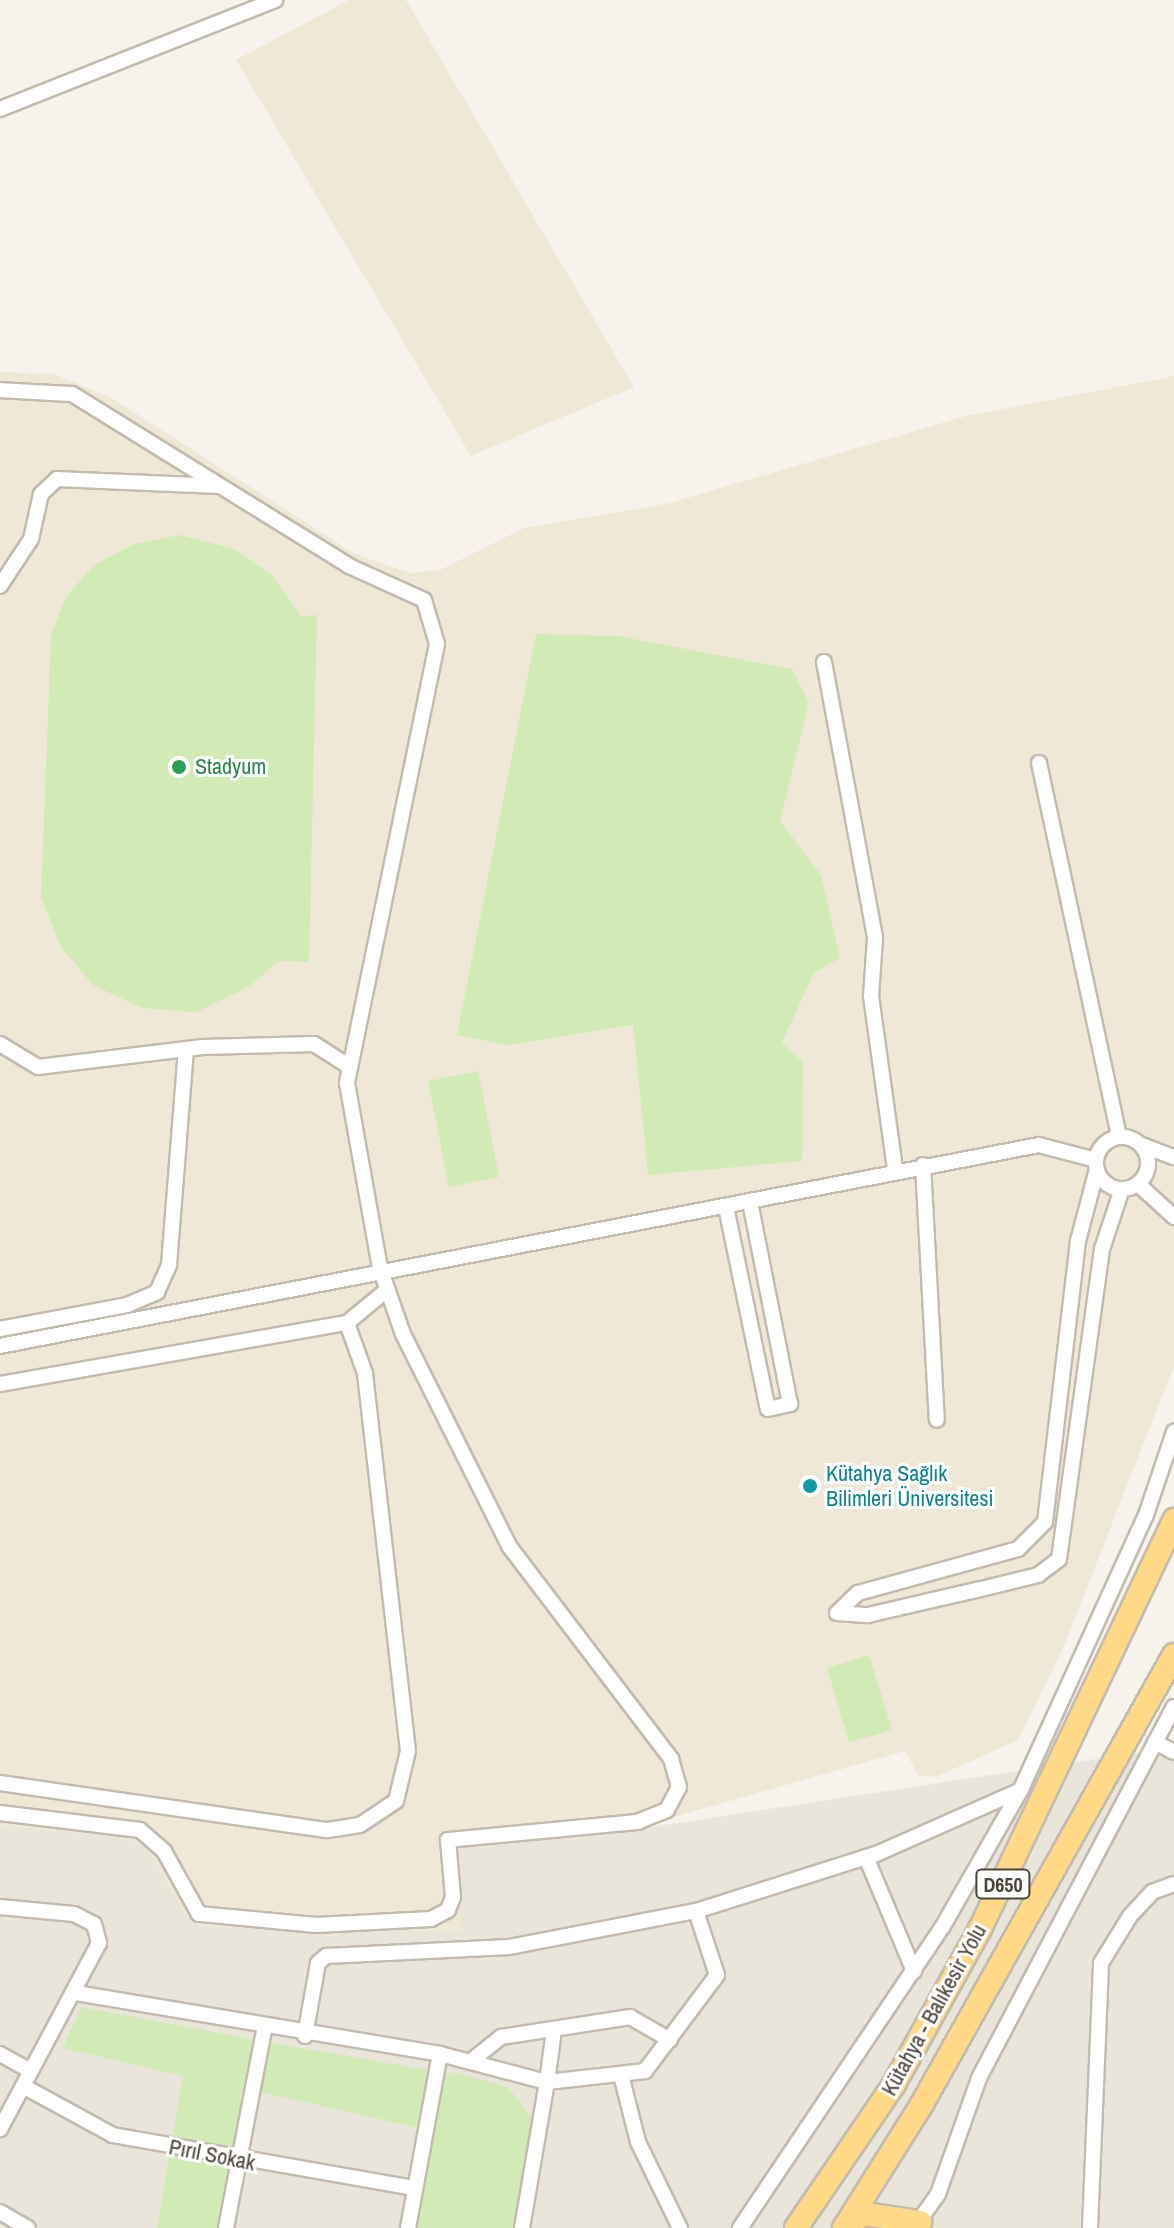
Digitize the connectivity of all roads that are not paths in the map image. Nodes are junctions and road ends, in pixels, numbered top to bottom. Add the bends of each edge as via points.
1 (275, 0) edge
2 (0, 109) edge
3 (0, 390) edge
4 (223, 486) junction
5 (0, 586) edge
6 (824, 662) dead end
7 (1039, 763) dead end
8 (0, 1044) edge
9 (186, 1050) junction
10 (350, 1067) junction
11 (1119, 1137) junction
12 (1142, 1145) junction
13 (1174, 1157) edge
14 (1096, 1164) junction
15 (923, 1165) junction
16 (895, 1170) junction
17 (1138, 1184) junction
18 (1122, 1189) junction
19 (750, 1202) junction
20 (726, 1207) junction
21 (1174, 1217) edge
22 (380, 1268) junction
23 (387, 1290) junction
24 (347, 1323) junction
25 (0, 1329) edge
26 (0, 1346) edge
27 (0, 1384) edge
28 (937, 1420) dead end
29 (1174, 1432) edge
30 (1174, 1520) edge
31 (1174, 1655) edge
32 (1174, 1707) edge
33 (1155, 1742) junction
34 (1174, 1752) edge
35 (0, 1783) edge
36 (1021, 1789) junction
37 (0, 1813) edge
38 (866, 1857) junction
39 (1174, 1884) edge
40 (0, 1907) edge
41 (696, 1911) junction
42 (914, 1971) junction
43 (76, 1993) junction
44 (264, 2030) junction
45 (554, 2030) junction
46 (305, 2036) junction
47 (670, 2040) junction
48 (0, 2054) edge
49 (440, 2054) junction
50 (470, 2062) junction
51 (31, 2071) junction
52 (622, 2079) junction
53 (547, 2082) junction
54 (23, 2086) junction
55 (0, 2129) edge
56 (234, 2160) junction
57 (413, 2188) junction
58 (0, 2212) edge
59 (917, 2225) edge
60 (28, 2228) edge
61 (226, 2228) edge
62 (408, 2228) edge
63 (522, 2228) edge
64 (680, 2228) edge
65 (740, 2228) edge
66 (796, 2228) edge
67 (844, 2228) edge
68 (1090, 2228) edge

1 - 2 street
3 - 4 street via 72,394
4 - 5 street via 57,479 41,494 31,539
4 - 10 street via 349,566 424,600 437,644
6 - 16 street via 875,938 871,996
7 - 11 street
8 - 9 street via 38,1067
9 - 10 street via 314,1044
9 - 25 street via 169,1265 157,1292 127,1305
10 - 22 street
11 - 12 street
11 - 14 street
12 - 13 street
12 - 17 street via 1149,1161
14 - 15 street via 1039,1145
14 - 18 street
14 - 18 street via 1078,1241 1045,1522 1018,1549 858,1593 837,1613 868,1615 1010,1582 1038,1575 1059,1559 1074,1490 1102,1249
15 - 16 street
15 - 28 street
16 - 19 street
17 - 18 street
17 - 21 street
19 - 20 street
19 - 20 street via 790,1404 768,1409
20 - 22 street
22 - 23 street
22 - 26 street
23 - 24 street
23 - 37 street via 509,1546 671,1759 679,1787 667,1810 638,1822 448,1840 448,1910 431,1919 316,1925 199,1914 164,1851 140,1830
24 - 27 street
24 - 35 street via 365,1373 408,1751 396,1801 360,1825 328,1830
29 - 36 street via 1146,1515
30 - 66 highway, Kütahya - Balıkesir Yolu / D650 via 980,1929 893,2086
31 - 67 highway, Kütahya - Balıkesir Yolu / D650 via 922,2104
32 - 33 street
33 - 34 street
33 - 59 street via 979,2078 938,2194
36 - 38 street
36 - 42 street
38 - 41 street
38 - 42 street
39 - 68 street via 1152,1892 1101,1963
40 - 43 street via 74,1914 94,1924 99,1943
41 - 46 street via 509,1947 326,1956 318,1963
41 - 47 street via 717,1975
42 - 65 street
43 - 44 street
43 - 51 street
44 - 46 street
44 - 56 street
45 - 47 street via 630,2017
45 - 50 street via 501,2037
45 - 53 street
46 - 49 street
47 - 52 street via 645,2071
48 - 51 street
49 - 50 street
49 - 57 street
50 - 53 street
51 - 54 street
52 - 53 street
52 - 64 street via 638,2142
53 - 63 street
54 - 55 street
54 - 56 street, Pırıl Sokak via 113,2135
56 - 57 street, Pırıl Sokak
56 - 61 street
57 - 62 street
58 - 60 street
59 - 67 highway via 864,2214

